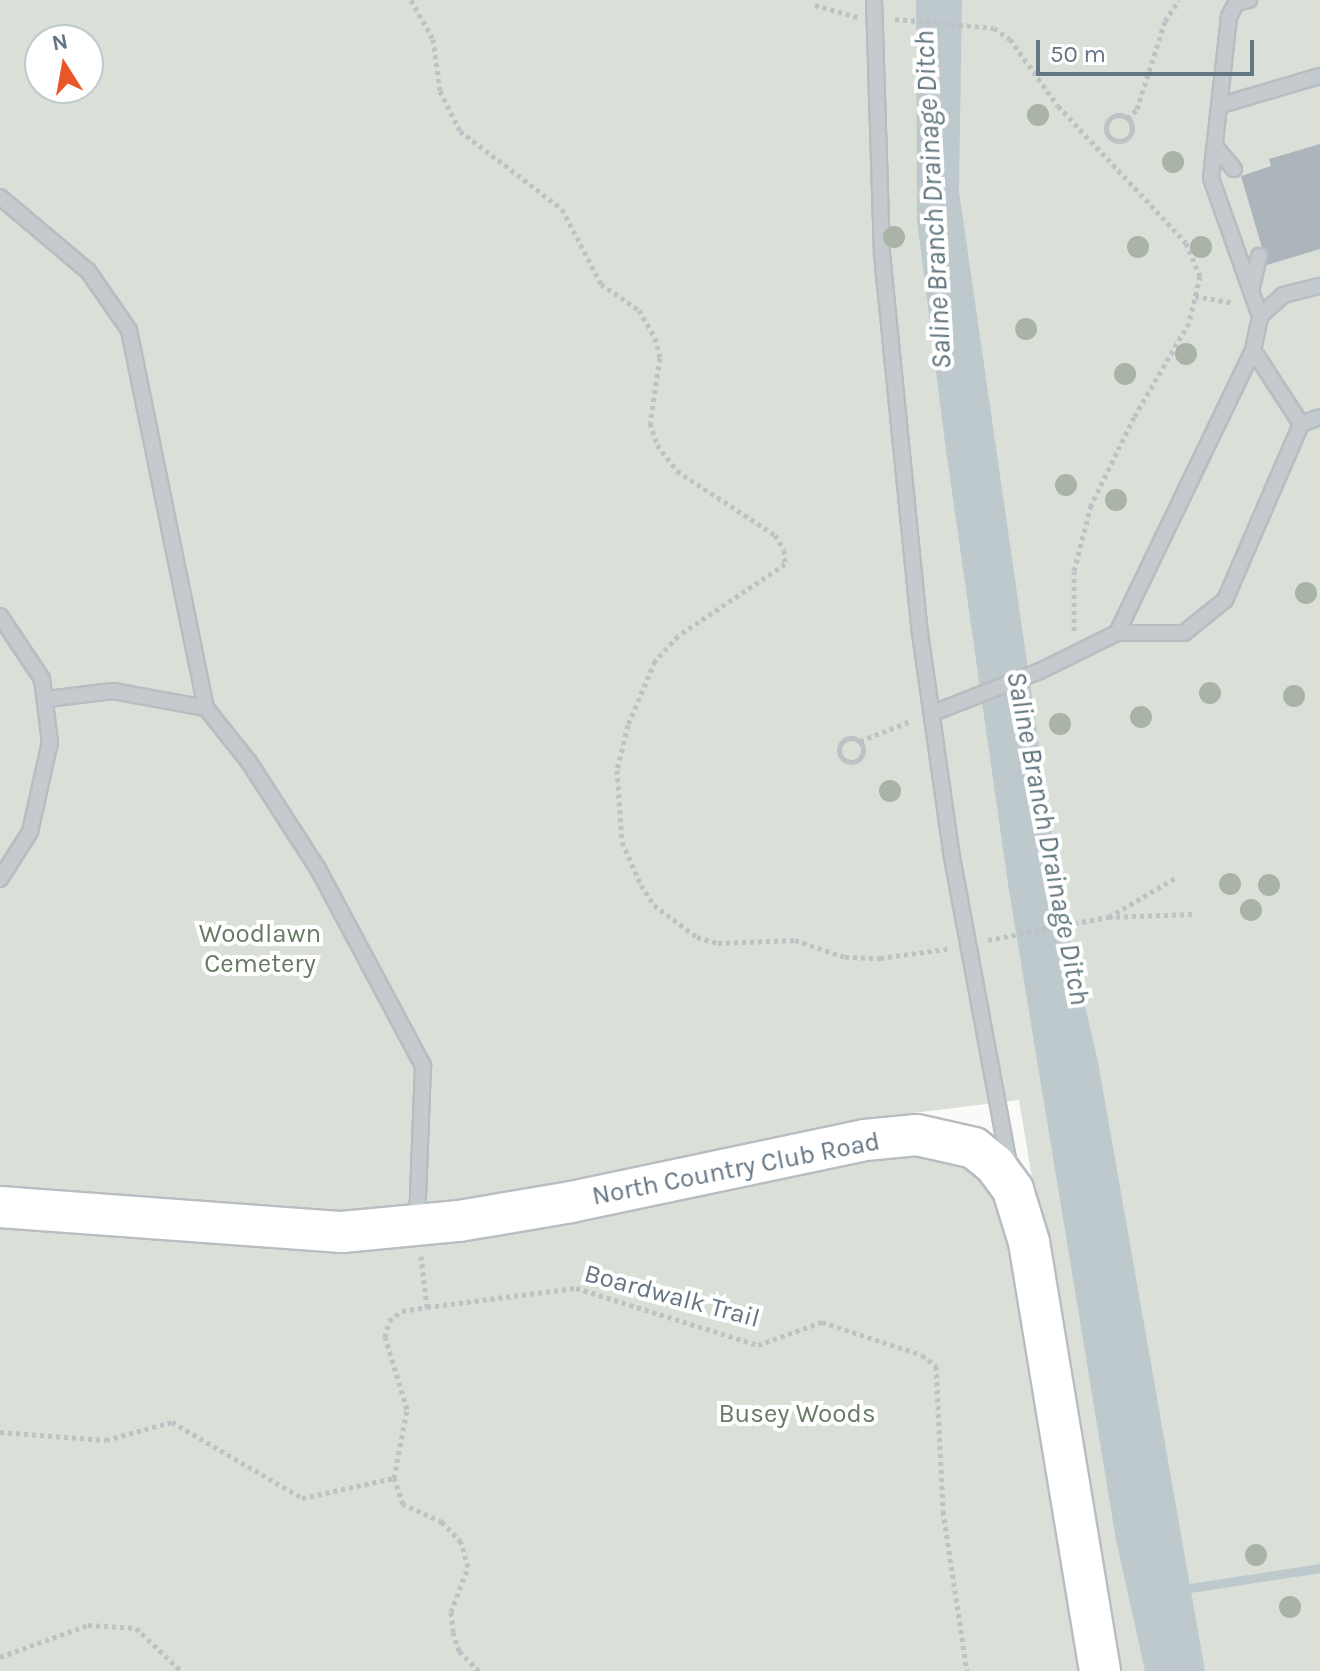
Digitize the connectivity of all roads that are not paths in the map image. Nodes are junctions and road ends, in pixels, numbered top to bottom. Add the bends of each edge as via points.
1 (874, 0) edge
2 (1249, 0) edge
3 (1320, 76) edge
4 (1221, 105) junction
5 (1218, 150) junction
6 (1234, 169) dead end
7 (3, 205) edge
8 (1259, 256) dead end
9 (1320, 286) edge
10 (1252, 287) junction
11 (1259, 311) junction
12 (1253, 350) junction
13 (1320, 417) edge
14 (1301, 424) junction
15 (0, 616) edge
16 (1117, 633) junction
17 (47, 699) junction
18 (206, 708) junction
19 (933, 713) junction
20 (0, 879) edge
21 (1013, 1190) junction
22 (0, 1207) edge
23 (417, 1224) junction
24 (1100, 1671) edge

1 - 19 lane via 882,254 920,633
2 - 4 lane via 1236,3 1229,17
3 - 4 lane
4 - 5 lane
5 - 6 lane
5 - 10 lane via 1211,178 1239,266
7 - 18 lane via 88,271 129,330
8 - 10 lane
9 - 11 lane via 1283,295
10 - 11 lane
11 - 12 lane
12 - 14 lane
12 - 16 lane
13 - 14 lane
14 - 16 lane via 1225,600 1184,633
15 - 17 lane via 28,652
16 - 19 lane via 963,705
17 - 18 lane via 113,691
17 - 20 lane via 50,742 42,796 30,832
18 - 23 lane via 249,762 318,869 413,1040 426,1093
19 - 21 lane via 952,857
21 - 23 street, North Country Club Road via 974,1148 917,1135 766,1158 571,1202
21 - 24 street, North Country Club Road via 1029,1242
22 - 23 street, North Country Club Road via 342,1232

